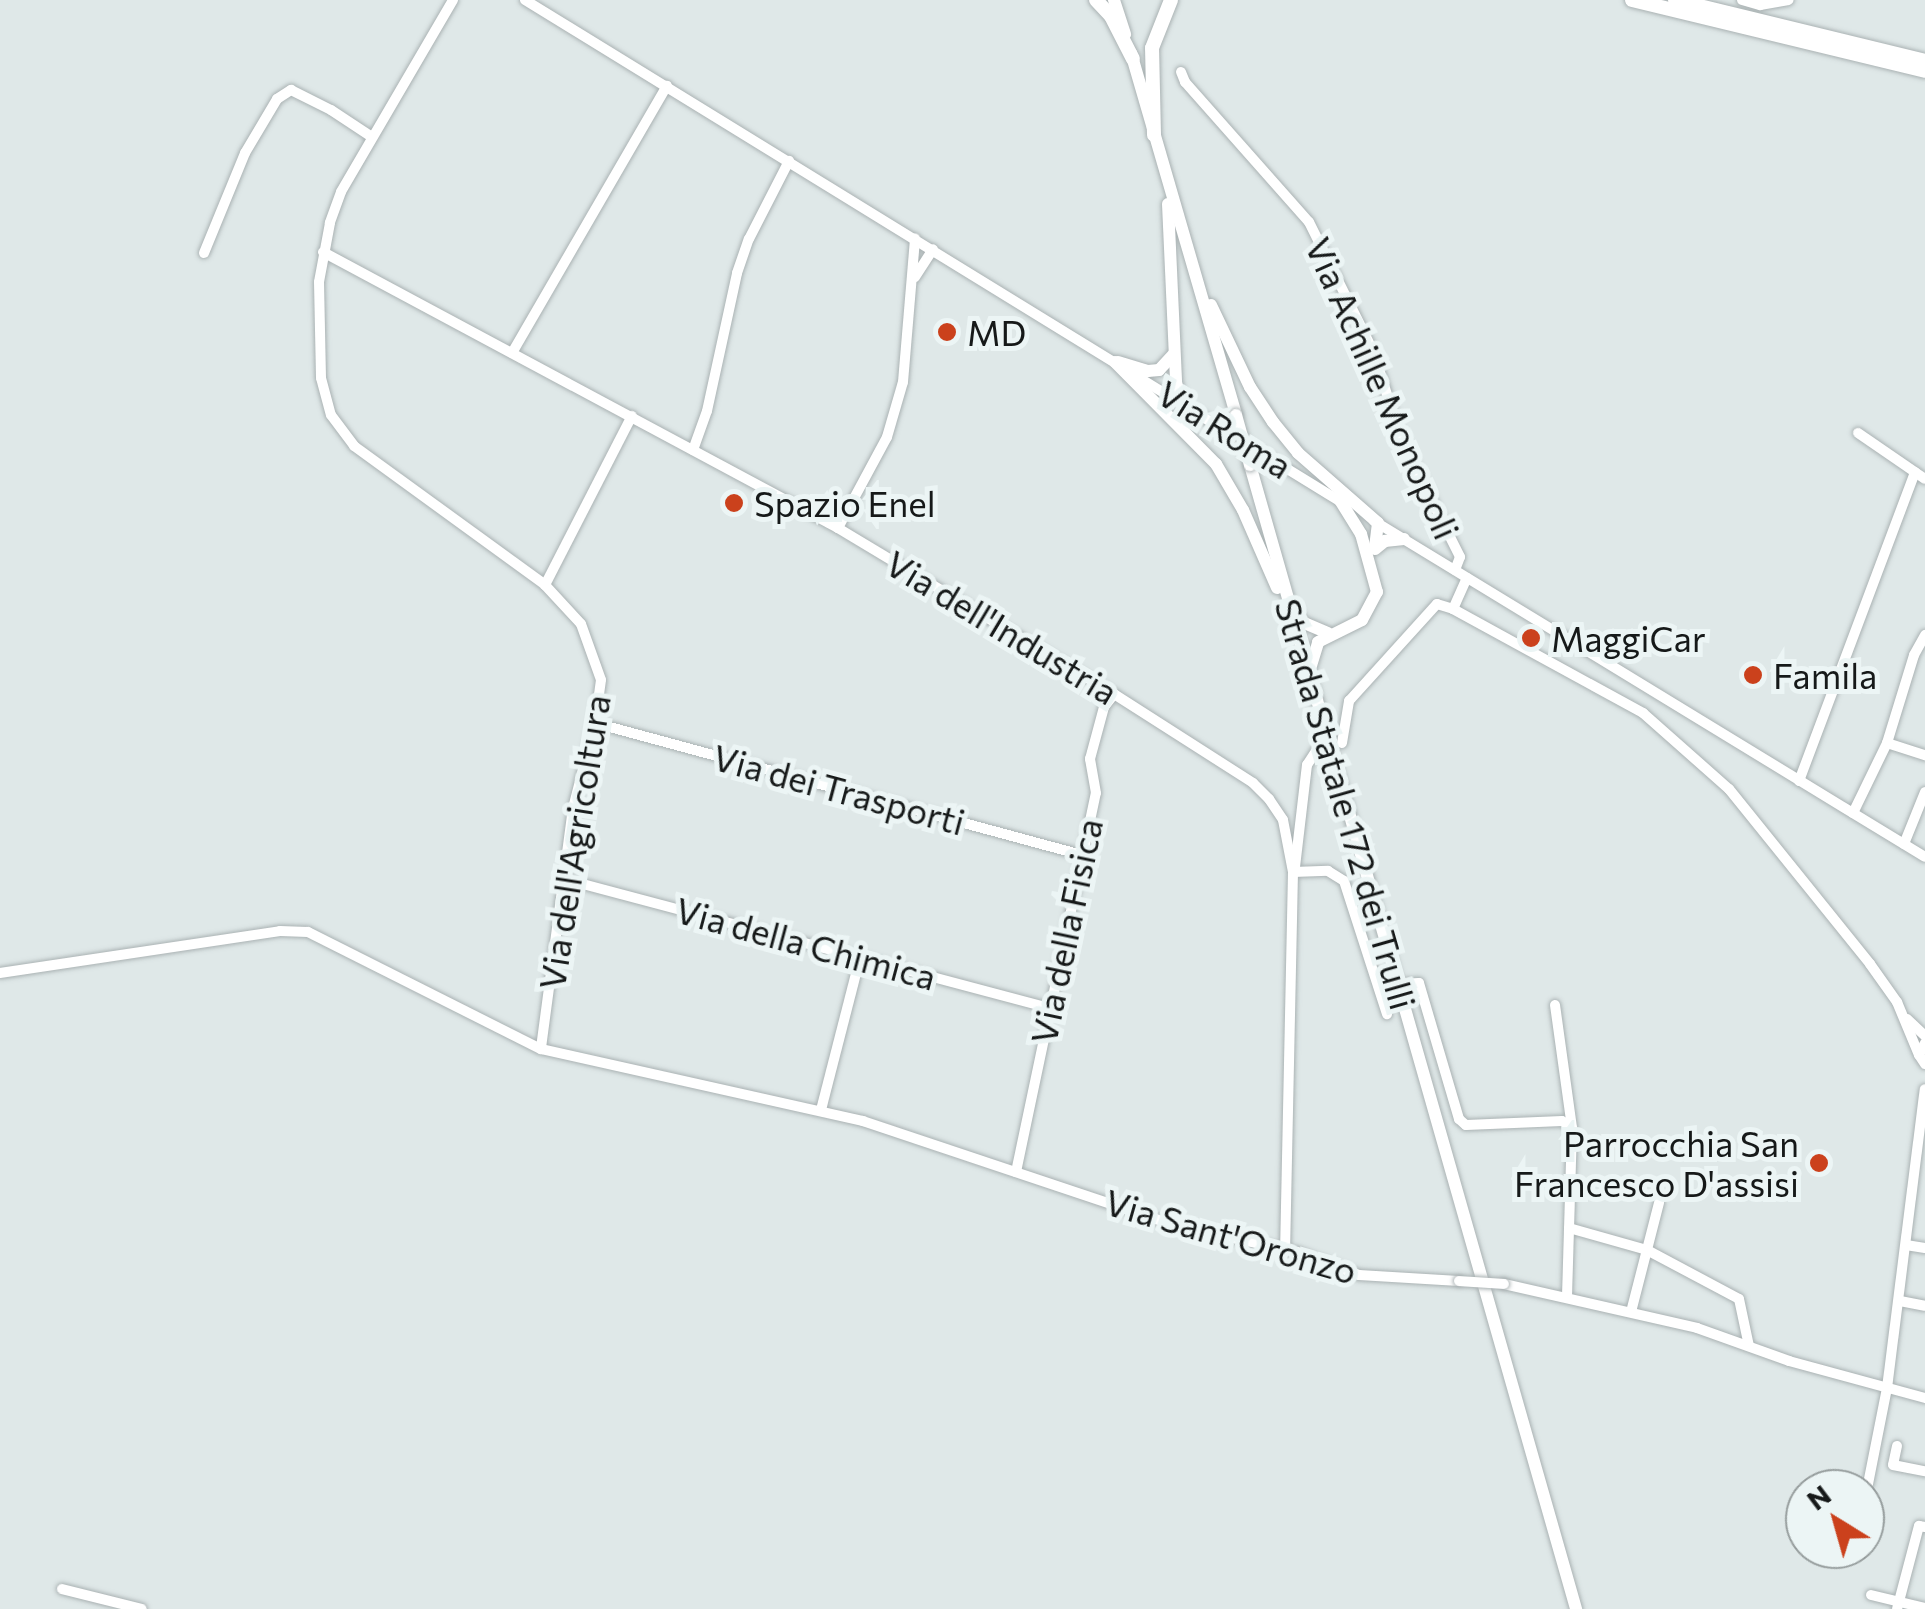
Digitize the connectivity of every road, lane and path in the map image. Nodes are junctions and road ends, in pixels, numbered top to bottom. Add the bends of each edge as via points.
1 (525, 0) edge
2 (1096, 0) edge
3 (1114, 0) edge
4 (1172, 0) edge
5 (1632, 0) edge
6 (1675, 0) edge
7 (1742, 0) edge
8 (1789, 0) edge
9 (448, 3) edge
10 (1133, 59) junction
11 (1925, 61) edge
12 (1181, 72) dead end
13 (1925, 72) edge
14 (666, 86) junction
15 (1154, 135) junction
16 (372, 138) junction
17 (788, 161) junction
18 (1166, 177) junction
19 (915, 238) junction
20 (1185, 242) junction
21 (933, 249) junction
22 (323, 252) junction
23 (204, 253) dead end
24 (912, 282) junction
25 (512, 353) junction
26 (1174, 354) junction
27 (1115, 362) junction
28 (1183, 402) junction
29 (632, 416) junction
30 (1858, 433) dead end
31 (692, 450) junction
32 (1920, 476) edge
33 (1340, 500) junction
34 (1378, 524) junction
35 (838, 528) junction
36 (1404, 539) junction
37 (1373, 554) junction
38 (1455, 570) junction
39 (1468, 578) junction
40 (544, 585) junction
41 (1283, 587) junction
42 (1453, 609) junction
43 (1328, 634) junction
44 (1925, 635) edge
45 (1298, 643) junction
46 (1920, 657) edge
47 (1310, 682) junction
48 (1114, 694) junction
49 (596, 724) junction
50 (1887, 743) junction
51 (1342, 744) dead end
52 (1316, 751) dead end
53 (1925, 755) edge
54 (1799, 781) junction
55 (1925, 792) edge
56 (1853, 813) junction
57 (1302, 819) junction
58 (1284, 820) junction
59 (1904, 844) junction
60 (1082, 855) junction
61 (1925, 857) edge
62 (1293, 872) junction
63 (564, 879) junction
64 (860, 958) junction
65 (0, 973) edge
66 (1398, 984) junction
67 (1555, 1005) dead end
68 (1049, 1008) junction
69 (1386, 1014) dead end
70 (1903, 1015) junction
71 (1925, 1039) edge
72 (541, 1049) junction
73 (1922, 1060) edge
74 (1925, 1089) edge
75 (1923, 1107) edge
76 (821, 1110) junction
77 (1572, 1128) junction
78 (1922, 1134) edge
79 (1920, 1153) edge
80 (1016, 1172) junction
81 (1659, 1203) dead end
82 (1569, 1228) junction
83 (1906, 1246) junction
84 (1925, 1248) edge
85 (1285, 1250) junction
86 (1647, 1250) junction
87 (1567, 1296) junction
88 (1900, 1300) junction
89 (1925, 1306) edge
90 (1631, 1312) junction
91 (1748, 1346) junction
92 (1887, 1388) junction
93 (1925, 1398) edge
94 (1897, 1446) dead end
95 (1871, 1469) edge
96 (1925, 1470) edge
97 (1922, 1526) edge
98 (62, 1589) dead end
99 (1872, 1595) dead end
100 (1898, 1605) edge
101 (1925, 1608) edge
102 (142, 1609) edge
103 (1576, 1609) edge

1 - 14 street, Via Roma
2 - 10 highway
3 - 10 main road, Strada Statale 172 dei Trulli
4 - 15 highway via 1152,48
5 - 13 highway
6 - 11 highway
7 - 8 street
9 - 16 street, Via dell'Agricoltura
10 - 15 main road, Strada Statale 172 dei Trulli
12 - 38 street, Via Achille Monopoli via 1309,222 1374,354 1401,439 1460,557
14 - 17 street, Via Roma
14 - 25 street
15 - 18 main road, Strada Statale 172 dei Trulli
16 - 22 street, Via dell'Agricoltura via 342,192
16 - 23 street via 290,90 245,153
17 - 19 street, Via Roma
17 - 31 street via 737,273 707,412
18 - 20 main road, Strada Statale 172 dei Trulli
18 - 26 main road
19 - 21 street, Via Roma
19 - 24 street
20 - 34 main road via 1219,325 1273,422
20 - 41 main road, Strada Statale 172 dei Trulli, bridge
21 - 24 street
21 - 27 street, Via Roma
22 - 25 street, Via dell'Industria
22 - 40 street, Via dell'Agricoltura via 318,344 331,415 354,446
24 - 35 street via 903,382 887,437
25 - 29 street, Via dell'Industria
26 - 27 main road via 1148,372
26 - 28 main road
27 - 28 street, Via Roma
27 - 45 main road via 1216,464 1243,510
28 - 33 street, Via Roma
29 - 31 street, Via dell'Industria
29 - 40 street
30 - 32 street
31 - 35 street, Via dell'Industria
32 - 54 street
33 - 34 street, Via Roma
33 - 37 main road
34 - 36 street, Via Roma
34 - 37 main road
35 - 48 street, Via dell'Industria
36 - 37 main road via 1384,541
36 - 38 street, Via Roma
37 - 43 main road via 1372,607 1362,620
38 - 39 street, Via Roma
39 - 42 street
39 - 54 street, Via Roma
40 - 49 street, Via dell'Agricoltura via 581,624 601,680
41 - 43 main road via 1302,622
41 - 45 main road, Strada Statale 172 dei Trulli
42 - 51 street via 1437,604 1349,701
42 - 70 street via 1643,713 1695,756 1806,882
43 - 47 main road via 1311,654
44 - 46 street
45 - 47 main road, Strada Statale 172 dei Trulli
46 - 50 street
47 - 66 main road, Strada Statale 172 dei Trulli
48 - 58 street, Via dell'Industria via 1252,783
48 - 60 street, Via della Fisica via 1090,759 1096,793
49 - 60 street, Via dei Trasporti
49 - 63 street, Via dell'Agricoltura via 573,808
50 - 53 street
50 - 56 street
52 - 57 street via 1307,764
54 - 56 street, Via Roma
55 - 59 street
56 - 59 street, Via Roma
57 - 58 street
57 - 62 street
58 - 62 street
59 - 61 street, Via Roma
60 - 68 street, Via della Fisica
62 - 69 street via 1328,871 1344,881
62 - 85 street
63 - 64 street, Via della Chimica
63 - 72 street, Via dell'Agricoltura
64 - 68 street, Via della Chimica
64 - 76 street
65 - 72 street, Via Sant'Oronzo via 308,932
66 - 77 street via 1419,982 1459,1119 1562,1121
66 - 103 main road, Strada Statale 172 dei Trulli
67 - 77 street
68 - 80 street, Via della Fisica
70 - 71 street
70 - 73 street
71 - 73 street
72 - 76 street, Via Sant'Oronzo
74 - 75 street
75 - 78 street
76 - 80 street, Via Sant'Oronzo
77 - 82 street
78 - 79 street
79 - 83 street
80 - 85 street, Via Sant'Oronzo via 1167,1223
81 - 86 street
82 - 86 street
82 - 87 street
83 - 84 street
83 - 88 street
85 - 87 street, Via Sant'Oronzo, bridge via 1358,1275 1504,1284
86 - 90 street
86 - 91 street via 1739,1299
87 - 90 street, Via Sant'Oronzo
88 - 89 street
88 - 92 street
90 - 91 street, Via Sant'Oronzo
91 - 92 street, Via Sant'Oronzo
92 - 93 street, Via Sant'Oronzo
92 - 95 street
94 - 96 street via 1893,1465
97 - 100 street
98 - 102 street
99 - 100 street
100 - 101 street

